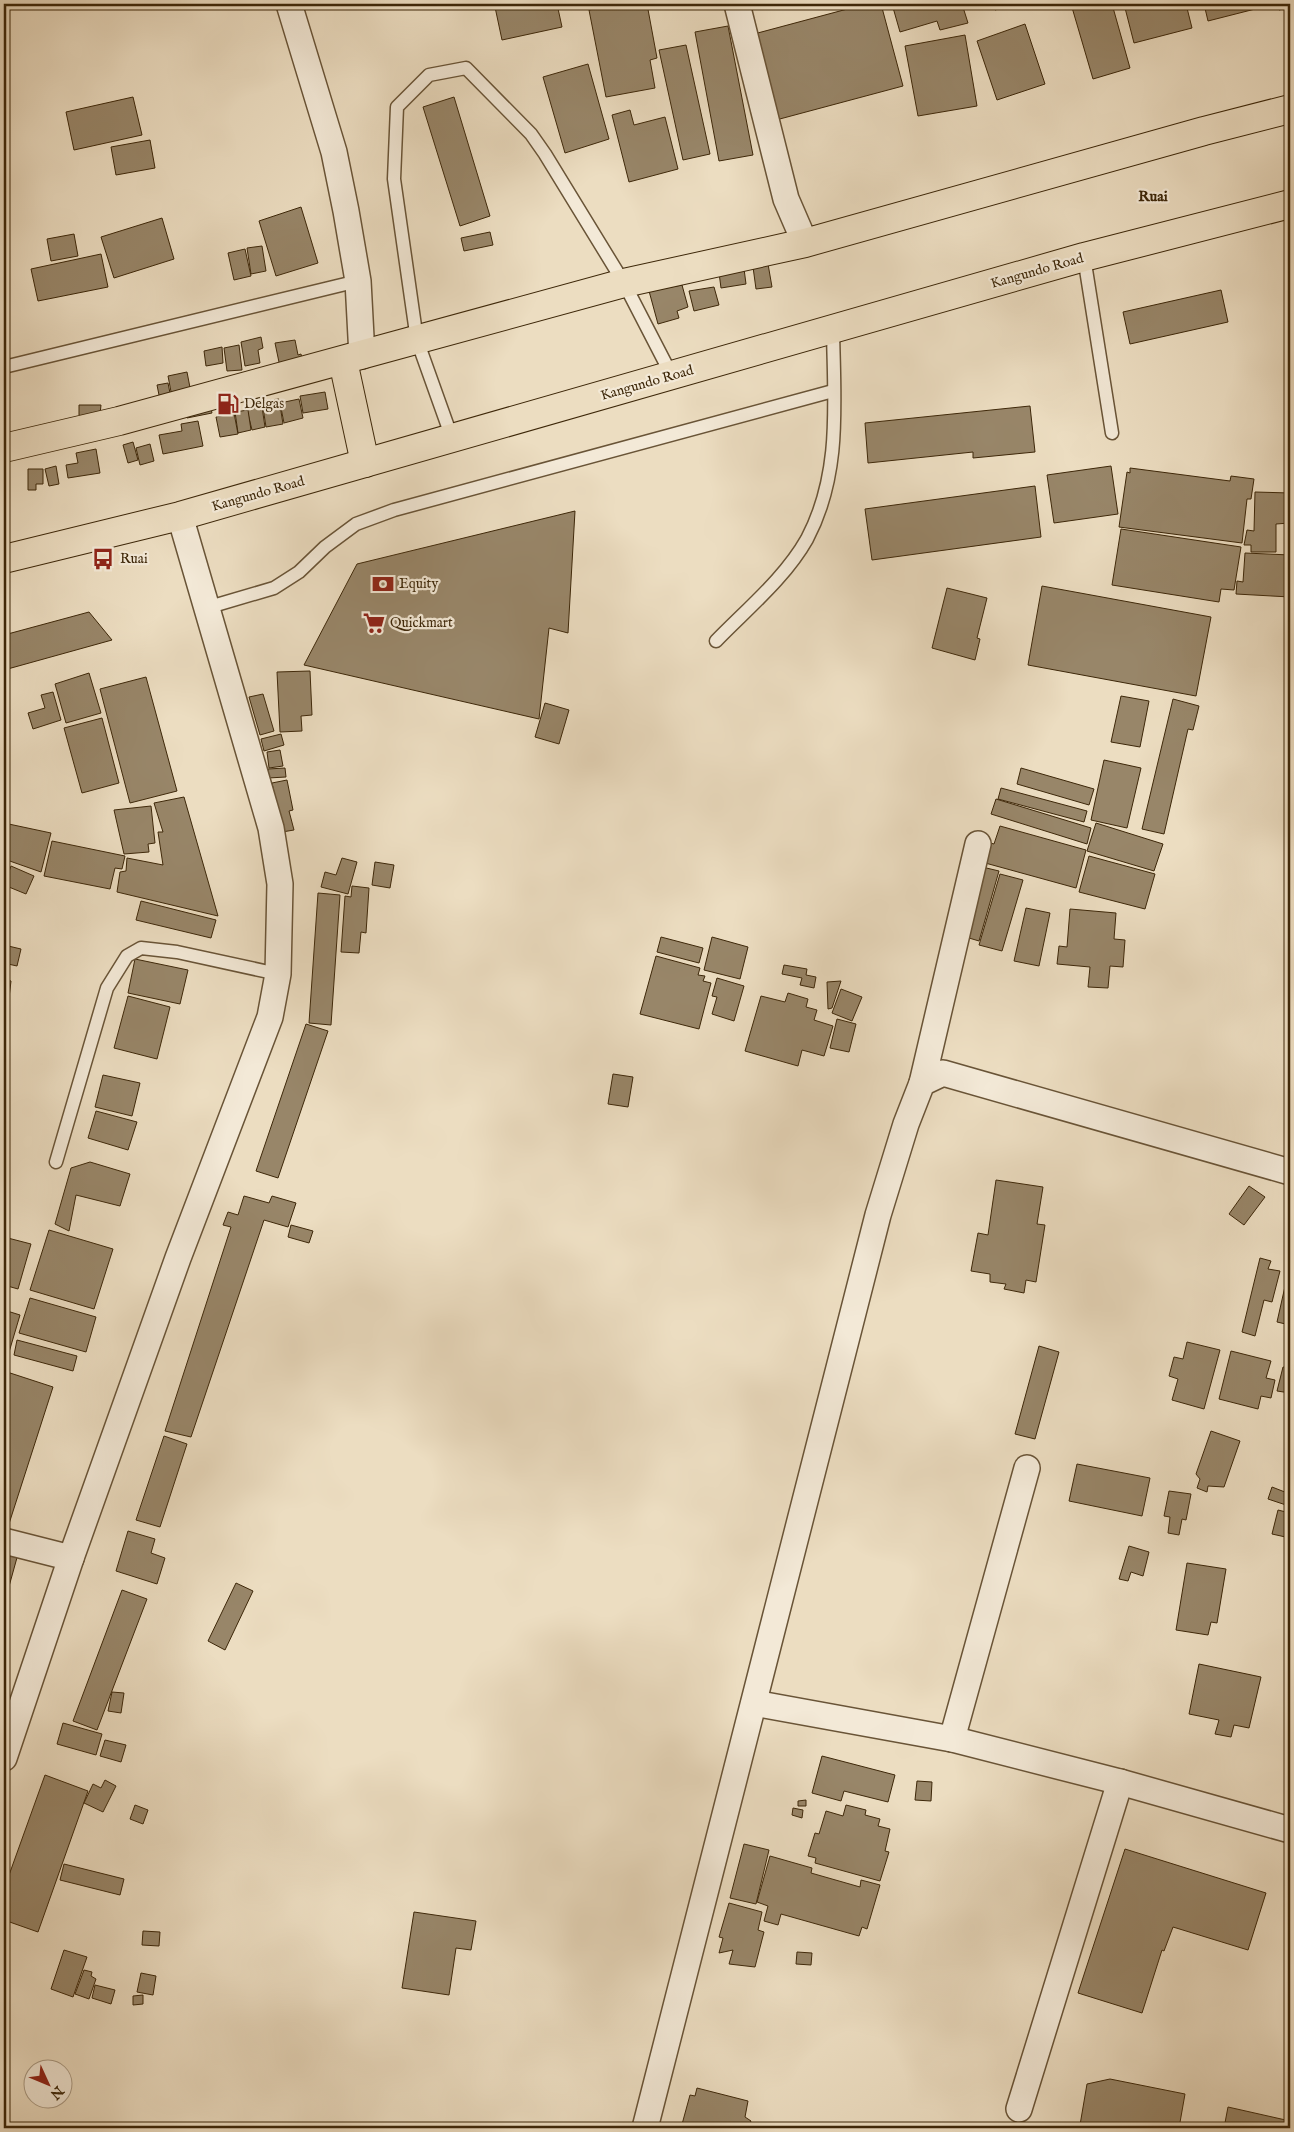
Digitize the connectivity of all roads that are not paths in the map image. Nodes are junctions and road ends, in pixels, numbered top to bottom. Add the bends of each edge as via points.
1 (289, 4) edge
2 (737, 4) edge
3 (1290, 109) edge
4 (1290, 204) edge
5 (805, 243) junction
6 (1084, 257) junction
7 (358, 281) junction
8 (624, 283) junction
9 (832, 330) junction
10 (417, 340) junction
11 (352, 358) junction
12 (4, 367) edge
13 (672, 376) junction
14 (833, 390) junction
15 (1112, 433) dead end
16 (452, 438) junction
17 (4, 448) edge
18 (364, 463) junction
19 (180, 516) junction
20 (4, 559) edge
21 (206, 608) junction
22 (716, 641) dead end
23 (978, 844) dead end
24 (278, 974) junction
25 (922, 1083) junction
26 (56, 1162) dead end
27 (1290, 1172) edge
28 (1027, 1468) dead end
29 (4, 1541) edge
30 (71, 1558) junction
31 (754, 1703) junction
32 (952, 1739) junction
33 (4, 1758) edge
34 (1120, 1782) junction
35 (1290, 1830) edge
36 (1019, 2109) dead end
37 (645, 2128) edge

1 - 7 street via 334,152
2 - 5 street via 786,198
3 - 5 highway via 1204,130
4 - 6 highway, Kangundo Road
5 - 8 highway
6 - 9 highway, Kangundo Road
6 - 15 lane
7 - 11 street
7 - 12 lane
8 - 10 highway
8 - 10 lane via 531,134 466,68 429,74 397,107 394,178
8 - 13 lane
9 - 13 highway, Kangundo Road
9 - 14 lane
10 - 11 highway
10 - 16 lane
11 - 17 highway via 119,421
11 - 18 highway
13 - 16 highway, Kangundo Road
14 - 21 lane via 394,510 356,524 299,572 274,588
14 - 22 lane via 834,450 826,489 807,539 784,570
16 - 18 highway, Kangundo Road
18 - 19 highway, Kangundo Road
19 - 20 highway, Kangundo Road
19 - 21 street
21 - 24 street via 271,828 280,884
23 - 25 street
24 - 26 lane via 177,952 142,948 127,956 107,988
24 - 30 street via 270,1017 191,1222
25 - 27 street via 943,1073
25 - 31 street via 878,1216
28 - 32 street
29 - 30 street
30 - 33 street
31 - 32 street
31 - 37 street
32 - 34 street
34 - 35 street
34 - 36 street

